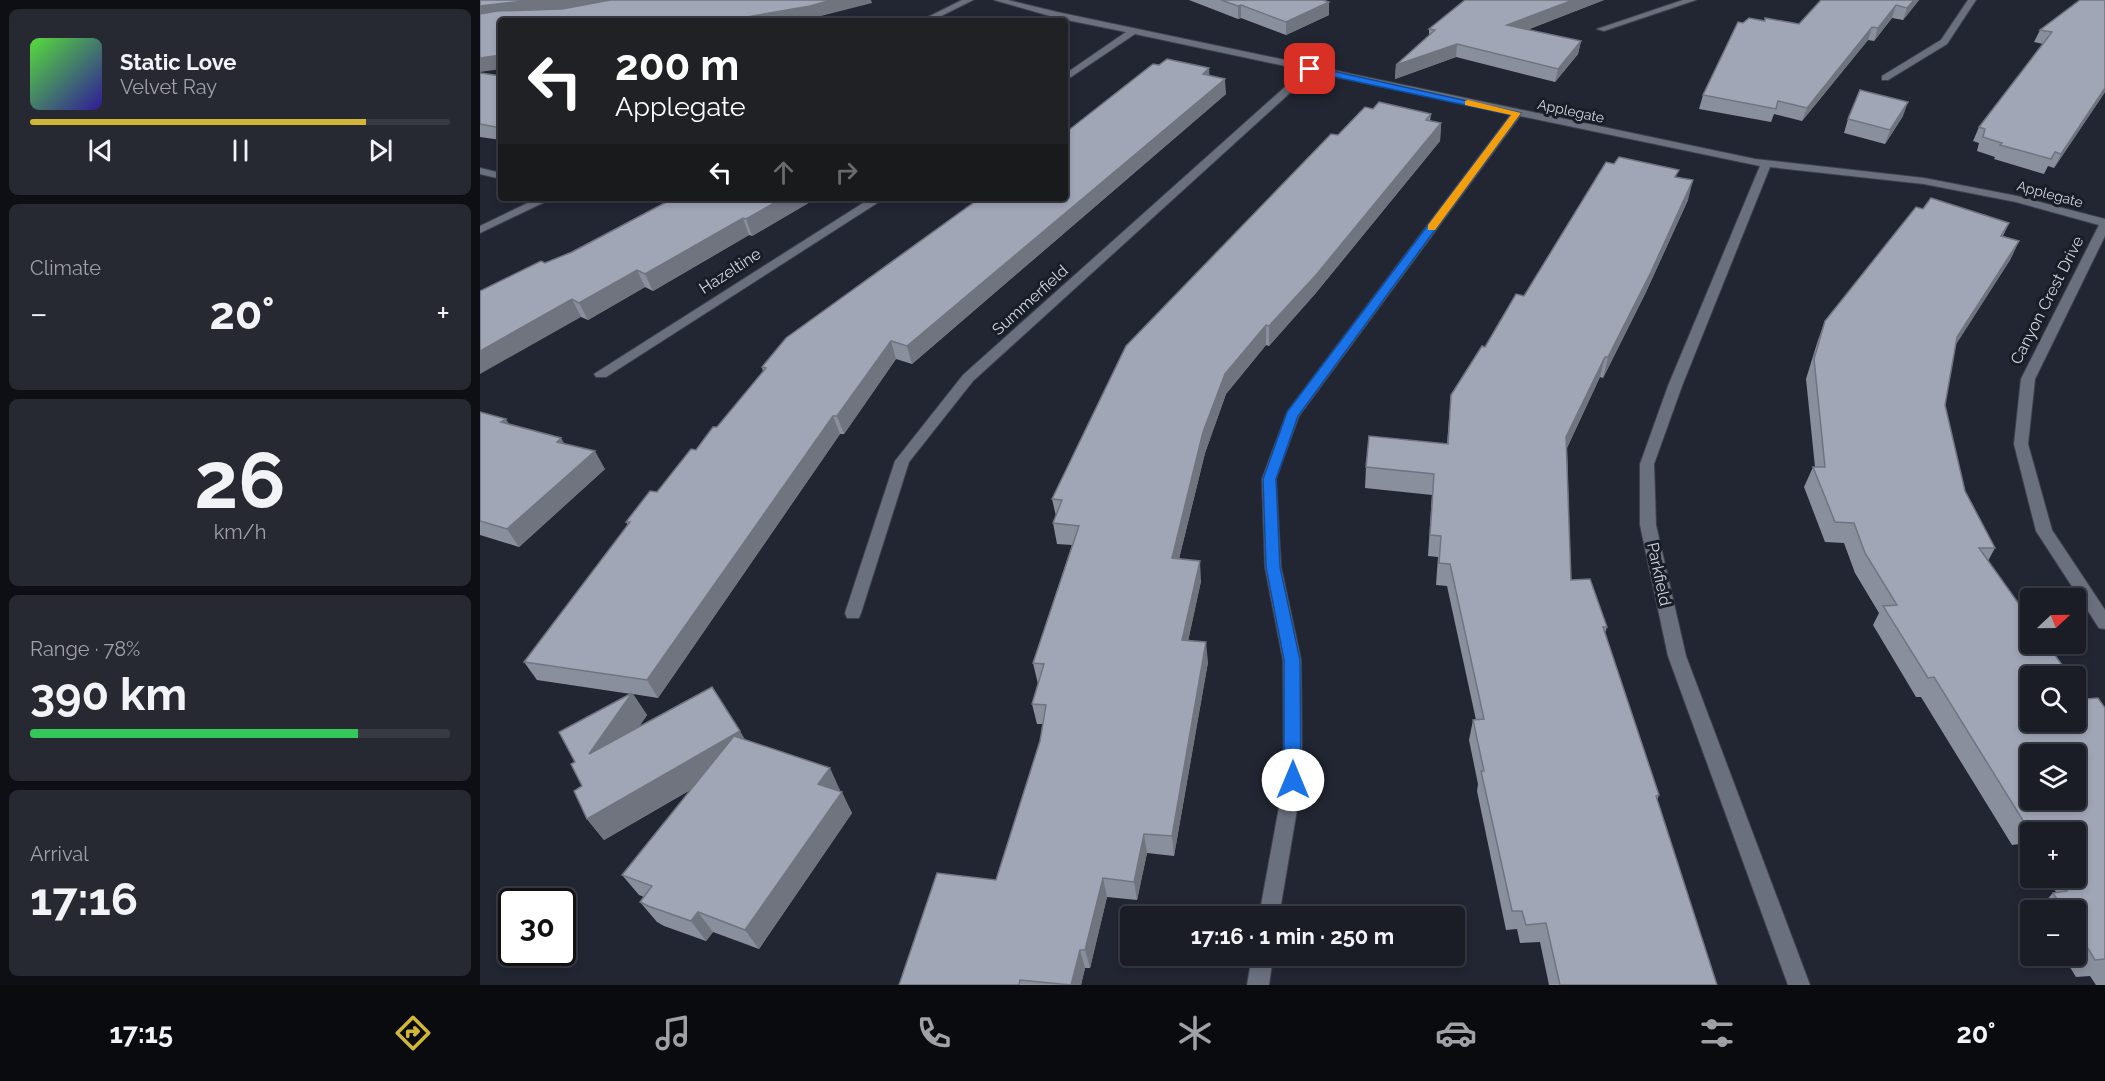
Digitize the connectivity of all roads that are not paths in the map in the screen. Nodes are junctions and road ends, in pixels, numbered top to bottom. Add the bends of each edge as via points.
1 (969, 0) edge
2 (998, 0) edge
3 (1692, 0) edge
4 (1972, 0) edge
5 (930, 18) edge
6 (1601, 29) dead end
7 (1134, 31) junction
8 (1310, 69) junction
9 (1068, 76) edge
10 (1885, 78) dead end
11 (1516, 113) junction
12 (1766, 164) junction
13 (480, 171) edge
14 (498, 175) edge
15 (541, 201) edge
16 (874, 201) edge
17 (2105, 223) edge
18 (480, 230) edge
19 (601, 374) dead end
20 (853, 613) dead end
21 (2105, 624) edge
22 (1271, 906) edge
23 (1261, 966) edge
24 (1258, 985) edge
25 (1799, 985) edge

1 - 5 street
2 - 7 street, Applegate
3 - 6 street
4 - 10 street via 1944,42
7 - 8 street, Applegate
7 - 9 street
8 - 11 street, Applegate
8 - 20 street, Summerfield via 968,378 902,461
11 - 12 street, Applegate
11 - 22 street via 1292,415 1269,479 1273,567 1292,660 1293,758 1293,780
12 - 17 street, Applegate via 1924,182 2017,199
12 - 25 street, Parkfield via 1647,464 1648,525 1677,656
13 - 14 street
15 - 18 street
16 - 19 street, Hazeltine
17 - 21 street, Canyon Crest Drive via 2028,379 2021,444 2044,531
23 - 24 street

